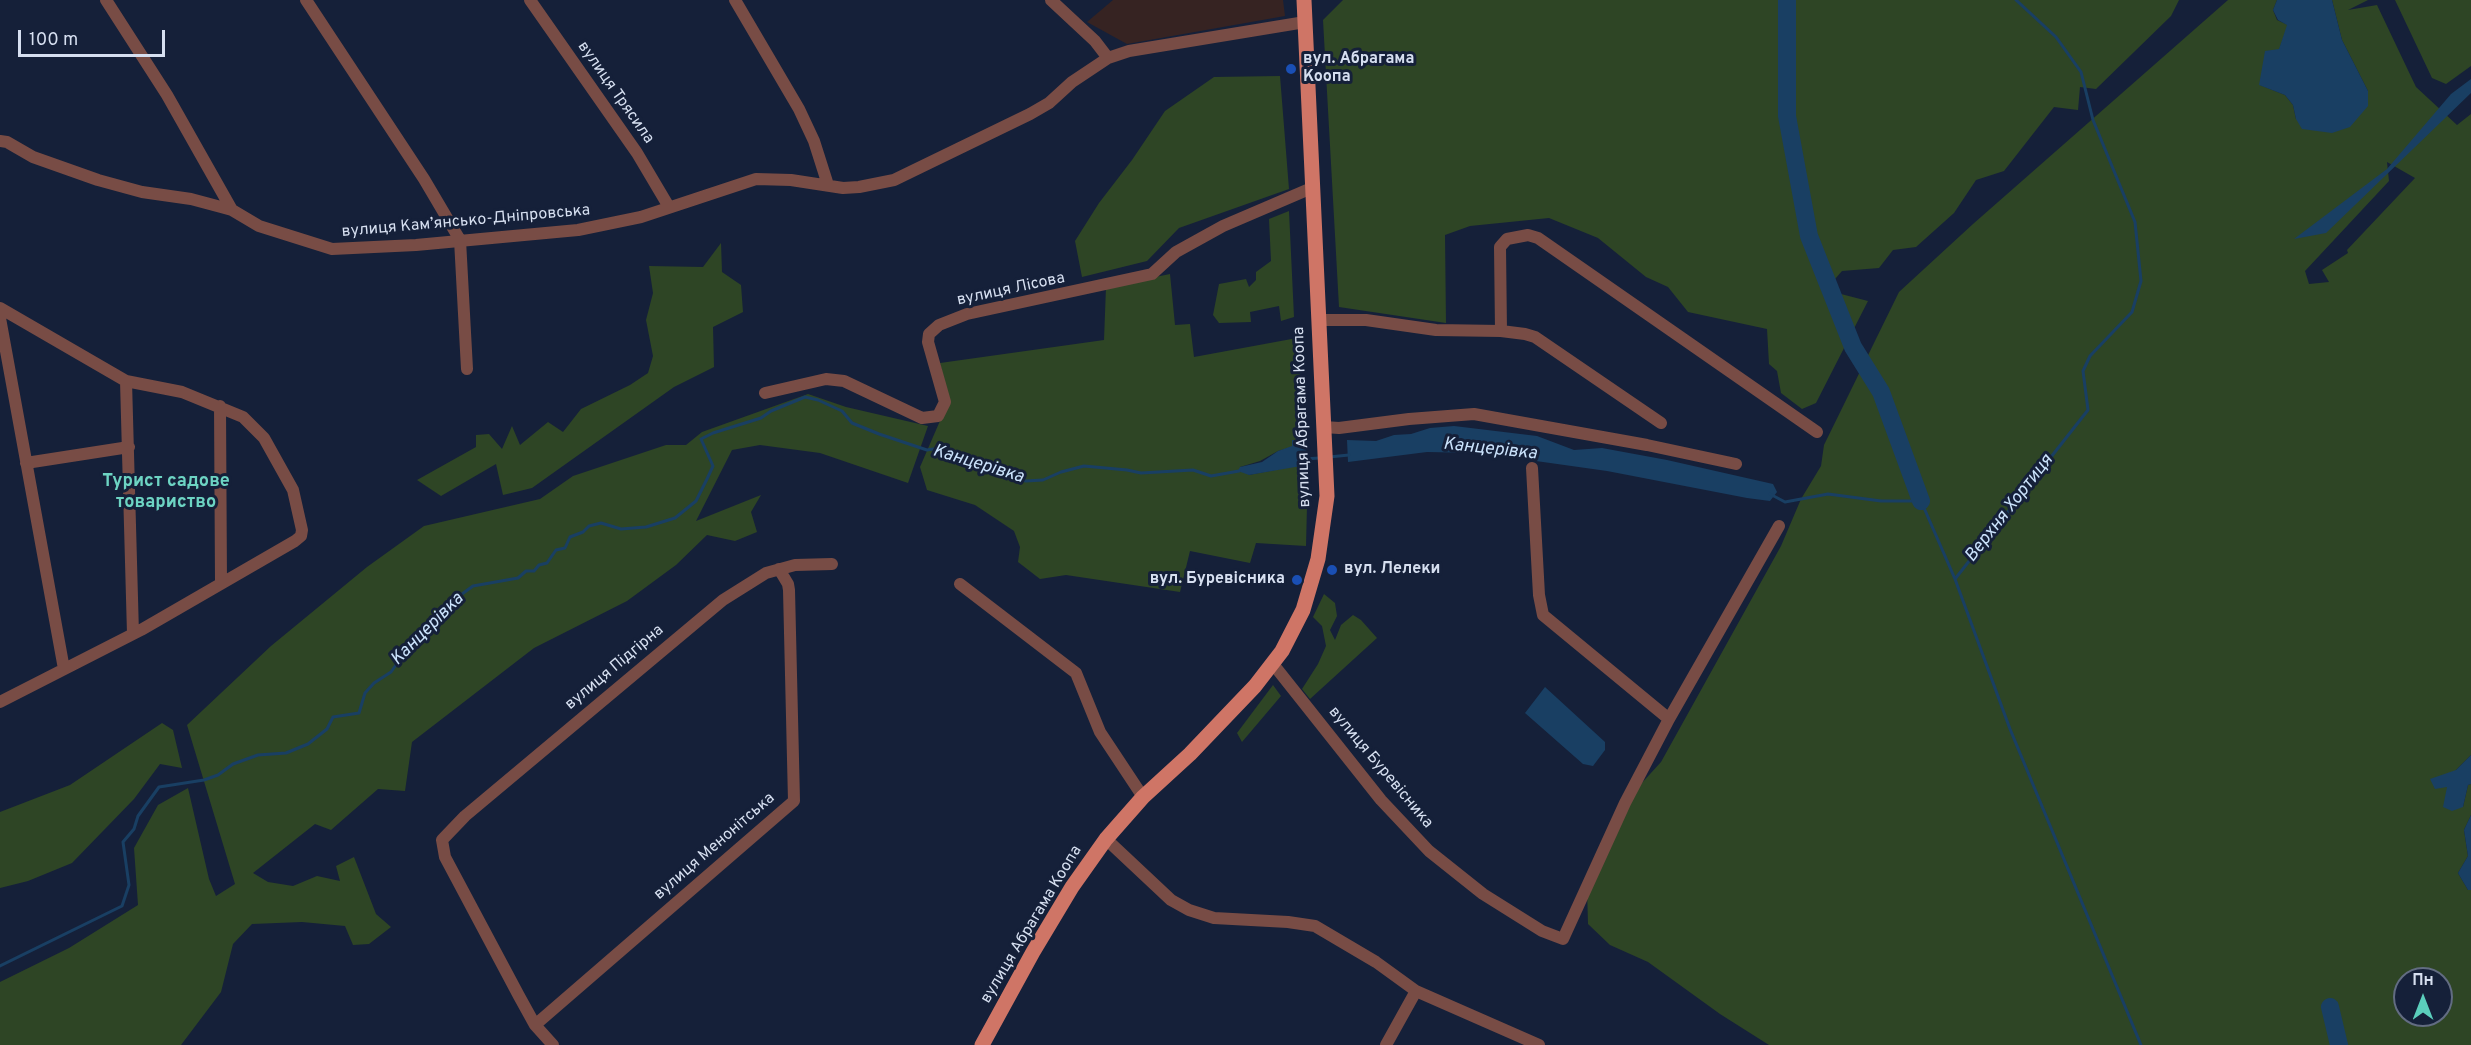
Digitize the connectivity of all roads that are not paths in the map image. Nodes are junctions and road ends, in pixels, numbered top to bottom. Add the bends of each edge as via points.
1 (106, 0) edge
2 (306, 0) edge
3 (530, 0) edge
4 (735, 0) edge
5 (1051, 0) edge
6 (1304, 0) edge
7 (1305, 22) junction
8 (1108, 58) junction
9 (0, 129) edge
10 (3, 141) edge
11 (828, 185) junction
12 (1314, 187) junction
13 (669, 207) junction
14 (232, 210) junction
15 (460, 240) junction
16 (0, 308) edge
17 (0, 318) edge
18 (1318, 320) junction
19 (1502, 331) junction
20 (467, 369) dead end
21 (126, 381) junction
22 (765, 393) dead end
23 (220, 406) junction
24 (1661, 423) dead end
25 (1324, 427) junction
26 (1816, 432) dead end
27 (129, 447) junction
28 (26, 463) junction
29 (1736, 464) dead end
30 (1532, 468) dead end
31 (1779, 526) dead end
32 (832, 564) dead end
33 (779, 569) junction
34 (221, 583) junction
35 (960, 584) dead end
36 (133, 634) junction
37 (1274, 664) junction
38 (64, 669) junction
39 (0, 702) edge
40 (1669, 719) junction
41 (1143, 797) junction
42 (1106, 839) junction
43 (1416, 991) junction
44 (535, 1025) junction
45 (553, 1045) edge
46 (982, 1045) edge
47 (1386, 1045) edge
48 (1539, 1045) edge

1 - 14 street via 167,95
2 - 15 street
3 - 13 street, вулиця Трясила via 637,153
4 - 11 street via 799,109
5 - 8 street
6 - 7 main road, вулиця Абрагама Коопа
7 - 8 street, вулиця Кам’янсько-Дніпровська via 1129,51
7 - 12 main road, вулиця Абрагама Коопа
8 - 11 street, вулиця Кам’янсько-Дніпровська via 1030,114 894,180 859,188
9 - 10 street
10 - 14 street, вулиця Кам’янсько-Дніпровська via 33,157 98,180
11 - 13 street, вулиця Кам’янсько-Дніпровська via 772,178 756,180
12 - 18 main road, вулиця Абрагама Коопа
12 - 22 street, вулиця Лісова via 1203,237 1176,252 1152,274 967,314 939,325 929,334 928,342 945,402 938,416 922,418 844,381 826,379
13 - 15 street, вулиця Кам’янсько-Дніпровська via 593,228
14 - 15 street, вулиця Кам’янсько-Дніпровська via 259,226 332,249
15 - 20 street
16 - 21 street
17 - 28 street
18 - 19 street via 1366,320 1451,331
18 - 25 main road, вулиця Абрагама Коопа
19 - 24 street via 1535,337
19 - 26 street via 1500,247 1507,239 1528,235 1538,238
21 - 23 street via 182,392
21 - 27 street
23 - 34 street
23 - 34 street via 243,417 264,438 293,490 302,530 295,541
25 - 29 street via 1474,414
25 - 37 main road, вулиця Абрагама Коопа via 1327,496 1318,559 1303,610
27 - 28 street
27 - 36 street
28 - 38 street
30 - 40 street via 1543,615
31 - 40 street
32 - 33 street, вулиця Підгірна
33 - 44 street, вулиця Менонітська via 789,590 794,801
33 - 44 street, вулиця Підгірна via 753,579 708,611 465,816 442,840 445,857
34 - 36 street
35 - 41 street via 1076,673 1100,732
36 - 38 street
37 - 40 street, вулиця Буревісника via 1381,800 1429,851 1483,894 1542,932 1563,939 1625,803
37 - 41 main road, вулиця Абрагама Коопа via 1190,754
38 - 39 street
41 - 42 main road, вулиця Абрагама Коопа
42 - 43 street via 1171,900 1189,910 1214,918 1315,926 1377,962
42 - 46 main road, вулиця Абрагама Коопа via 1072,887
43 - 47 street
43 - 48 street
44 - 45 street

